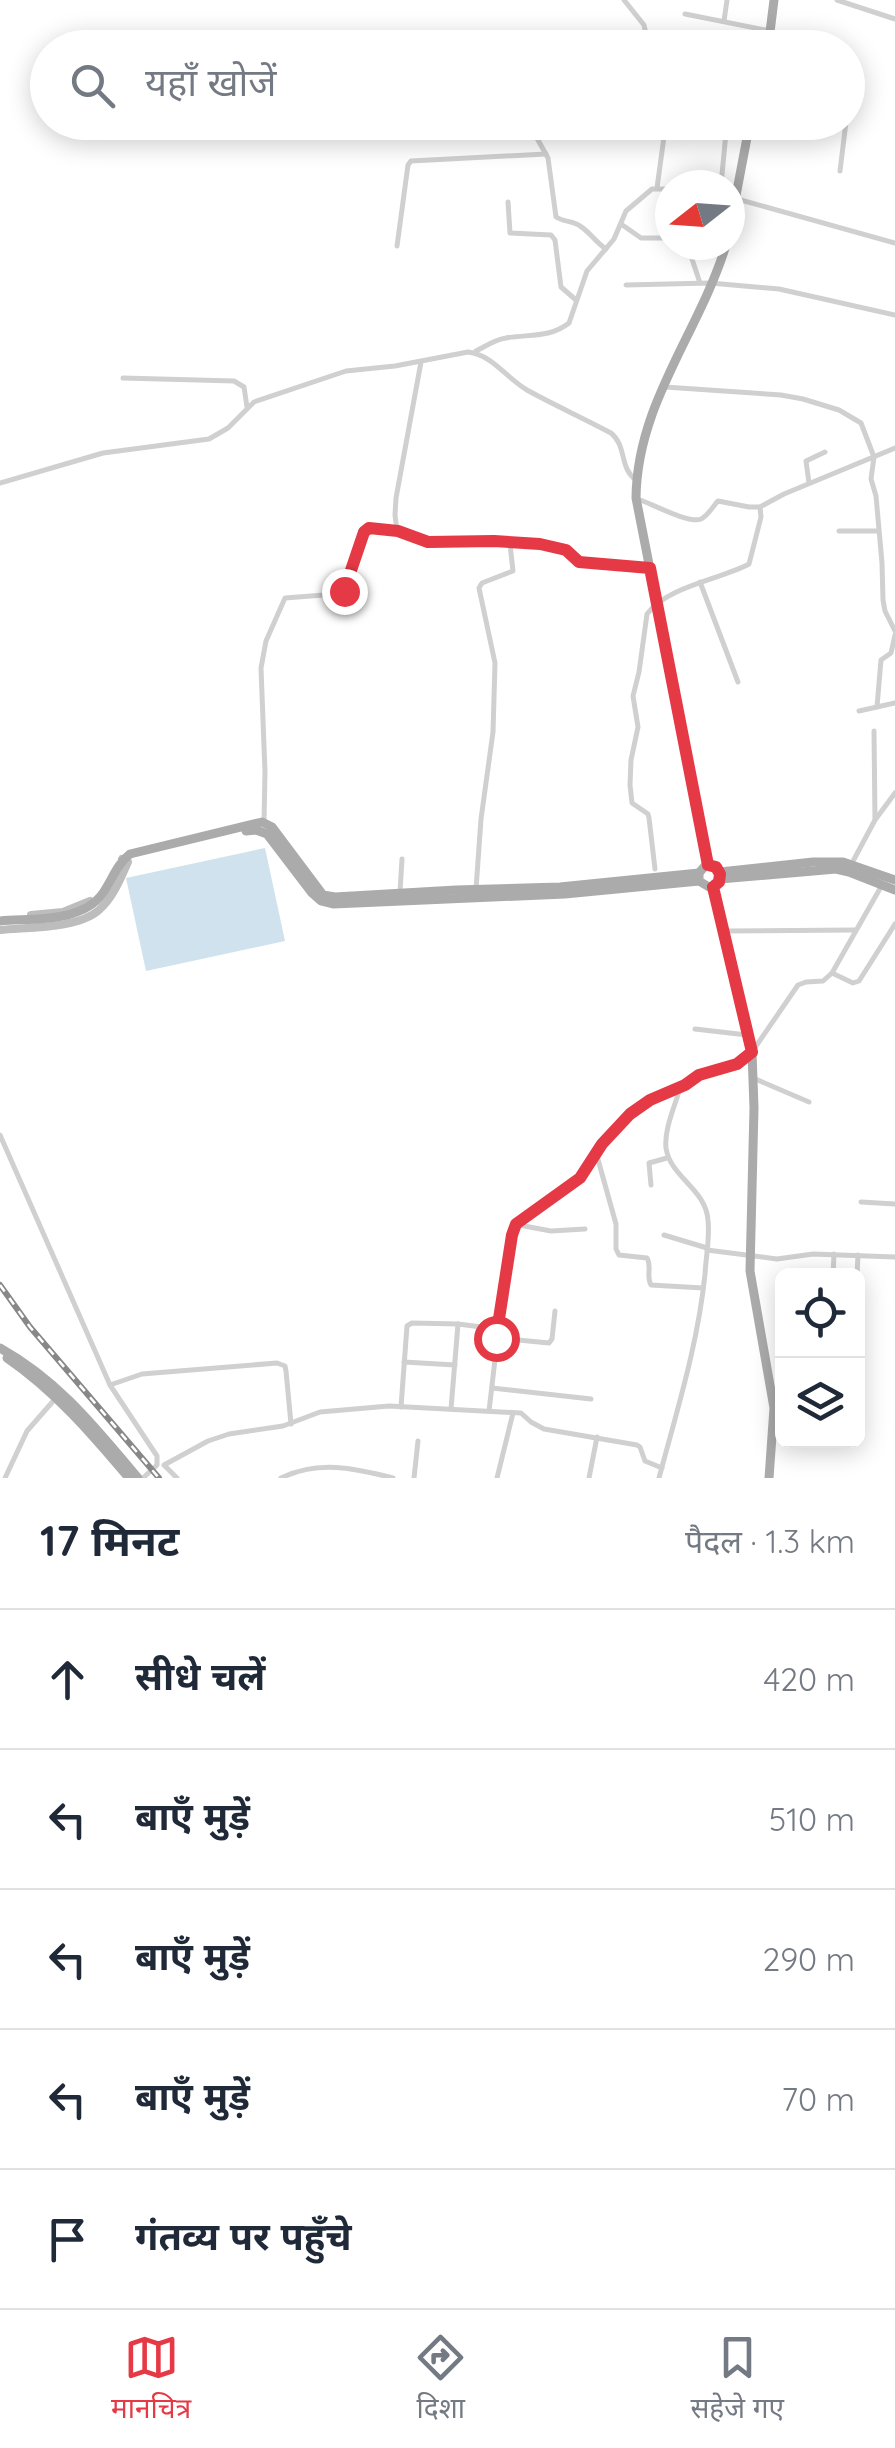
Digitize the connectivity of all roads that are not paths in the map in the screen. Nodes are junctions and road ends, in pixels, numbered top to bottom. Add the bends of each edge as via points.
1 (624, 0) edge
2 (727, 0) edge
3 (774, 0) edge
4 (837, 0) edge
5 (686, 14) dead end
6 (895, 19) edge
7 (724, 21) junction
8 (645, 30) edge
9 (758, 30) edge
10 (770, 30) edge
11 (538, 140) edge
12 (664, 140) edge
13 (726, 140) edge
14 (746, 140) edge
15 (844, 140) edge
16 (546, 154) junction
17 (659, 170) edge
18 (723, 170) edge
19 (740, 170) edge
20 (840, 171) dead end
21 (655, 189) edge
22 (745, 200) edge
23 (508, 202) dead end
24 (621, 224) junction
25 (655, 238) edge
26 (895, 242) edge
27 (397, 246) dead end
28 (606, 248) junction
29 (693, 260) edge
30 (718, 260) edge
31 (705, 283) junction
32 (626, 285) dead end
33 (576, 300) junction
34 (895, 315) edge
35 (474, 352) junction
36 (421, 362) junction
37 (123, 378) dead end
38 (662, 386) junction
39 (247, 407) junction
40 (895, 448) edge
41 (826, 452) dead end
42 (874, 457) junction
43 (636, 480) junction
44 (0, 483) edge
45 (809, 484) junction
46 (636, 498) junction
47 (760, 506) junction
48 (398, 531) junction
49 (838, 531) dead end
50 (878, 531) junction
51 (509, 542) junction
52 (650, 568) junction
53 (700, 582) junction
54 (658, 604) junction
55 (895, 633) edge
56 (738, 682) dead end
57 (895, 703) edge
58 (877, 707) junction
59 (859, 710) dead end
60 (874, 731) dead end
61 (895, 793) edge
62 (875, 820) junction
63 (264, 822) junction
64 (402, 858) dead end
65 (124, 863) junction
66 (708, 865) junction
67 (851, 865) junction
68 (655, 869) dead end
69 (699, 877) junction
70 (718, 879) junction
71 (895, 880) edge
72 (882, 885) junction
73 (476, 889) junction
74 (895, 890) edge
75 (400, 894) junction
76 (0, 924) edge
77 (895, 924) edge
78 (854, 930) junction
79 (723, 931) junction
80 (832, 974) junction
81 (695, 1029) dead end
82 (748, 1035) junction
83 (752, 1052) junction
84 (753, 1078) junction
85 (680, 1088) junction
86 (810, 1102) dead end
87 (0, 1135) edge
88 (596, 1154) junction
89 (669, 1158) junction
90 (651, 1185) dead end
91 (861, 1202) dead end
92 (895, 1204) edge
93 (516, 1224) junction
94 (585, 1229) dead end
95 (664, 1235) dead end
96 (707, 1249) junction
97 (834, 1254) junction
98 (750, 1255) junction
99 (858, 1255) junction
100 (895, 1257) edge
101 (833, 1268) edge
102 (858, 1268) edge
103 (703, 1288) junction
104 (555, 1311) dead end
105 (458, 1324) junction
106 (498, 1329) junction
107 (496, 1338) junction
108 (0, 1351) edge
109 (404, 1362) junction
110 (455, 1365) junction
111 (110, 1385) junction
112 (492, 1388) junction
113 (56, 1396) junction
114 (591, 1399) dead end
115 (401, 1407) junction
116 (452, 1409) junction
117 (489, 1411) junction
118 (513, 1412) junction
119 (291, 1424) junction
120 (597, 1436) junction
121 (418, 1441) dead end
122 (161, 1464) junction
123 (662, 1468) junction
124 (6, 1478) edge
125 (129, 1478) edge
126 (140, 1478) edge
127 (178, 1478) edge
128 (281, 1478) edge
129 (392, 1478) edge
130 (414, 1478) edge
131 (497, 1478) edge
132 (589, 1478) edge
133 (659, 1478) edge
134 (770, 1478) edge

1 - 8 street
2 - 7 street
3 - 10 main road
4 - 6 street
5 - 7 street
7 - 9 street
11 - 16 street
12 - 17 street
13 - 18 street
14 - 19 main road
15 - 20 street
16 - 27 street via 410,161
16 - 28 street via 556,217 577,224
21 - 24 street via 630,206
22 - 26 street
23 - 33 street via 512,234 556,240 560,287
24 - 25 street via 641,238
24 - 28 street
28 - 33 street
29 - 31 street
30 - 31 main road
31 - 32 street
31 - 34 street via 779,289
31 - 38 main road
33 - 35 street via 562,329 504,338
35 - 36 street
35 - 43 street via 526,389 616,437
36 - 39 street via 346,372
36 - 48 street via 396,498
37 - 39 street via 234,380 244,387
38 - 42 street via 780,395 839,410 861,423
38 - 43 main road
39 - 44 street via 209,439 103,453
40 - 42 street
41 - 45 street via 806,461
42 - 45 street
42 - 50 street
43 - 46 main road
45 - 47 street
46 - 47 street via 692,520 718,501
46 - 52 main road
47 - 53 street via 749,564
48 - 51 street via 428,542
48 - 63 street via 367,529 341,593 282,601 260,668
49 - 50 street
50 - 55 street via 883,600
51 - 52 street via 566,550 582,562
51 - 73 street via 513,571 479,588 495,680
52 - 54 main road
53 - 54 street
53 - 56 street
54 - 66 main road
54 - 68 street via 647,614 633,696 638,727 630,785 632,804 648,814
55 - 58 street via 891,654 881,660
57 - 58 street
58 - 59 street
60 - 62 street
61 - 62 street
62 - 67 street
63 - 65 main road via 130,854
63 - 75 main road via 323,895
64 - 75 street
65 - 69 main road via 256,830 268,834 312,894 333,904 565,894
65 - 76 main road via 91,911 69,920
66 - 69 main road
66 - 70 main road via 716,867
67 - 70 main road via 813,862
67 - 71 main road
69 - 70 main road via 706,887
69 - 73 main road
70 - 72 main road via 836,869
70 - 79 main road
72 - 74 main road
72 - 78 street
73 - 75 main road
77 - 80 street via 859,981
78 - 79 street
78 - 80 street
79 - 82 main road
80 - 83 street via 798,985
81 - 82 street
82 - 83 main road
83 - 84 main road
83 - 85 street
84 - 86 street
84 - 98 main road
85 - 88 street via 630,1114
85 - 89 street via 666,1140
87 - 111 street
88 - 93 street via 572,1185
88 - 103 street via 619,1255 646,1258 651,1286
89 - 90 street via 649,1163
89 - 96 street via 707,1211
91 - 92 street
93 - 94 street via 551,1232
93 - 106 street
95 - 96 street
96 - 98 street
96 - 103 street
97 - 98 street
97 - 99 street
97 - 101 street
98 - 134 main road via 774,1408
99 - 100 street
99 - 102 street
103 - 123 street
104 - 107 street via 549,1343
105 - 106 street
105 - 109 street via 407,1326
105 - 110 street
106 - 107 street
107 - 112 street
108 - 113 main road
108 - 126 main road via 55,1385
109 - 110 street
109 - 115 street
110 - 116 street
111 - 119 street via 142,1374 277,1363 285,1366
111 - 122 street
112 - 114 street
112 - 117 street
113 - 124 street via 27,1432
113 - 125 main road
115 - 116 street
115 - 119 street via 320,1412
116 - 117 street
117 - 118 street
118 - 120 street via 544,1429
118 - 131 street
119 - 122 street via 229,1434
120 - 123 street via 638,1445 644,1461
120 - 132 street
121 - 130 street
122 - 126 street
122 - 127 street
123 - 133 street
128 - 129 street via 320,1466

